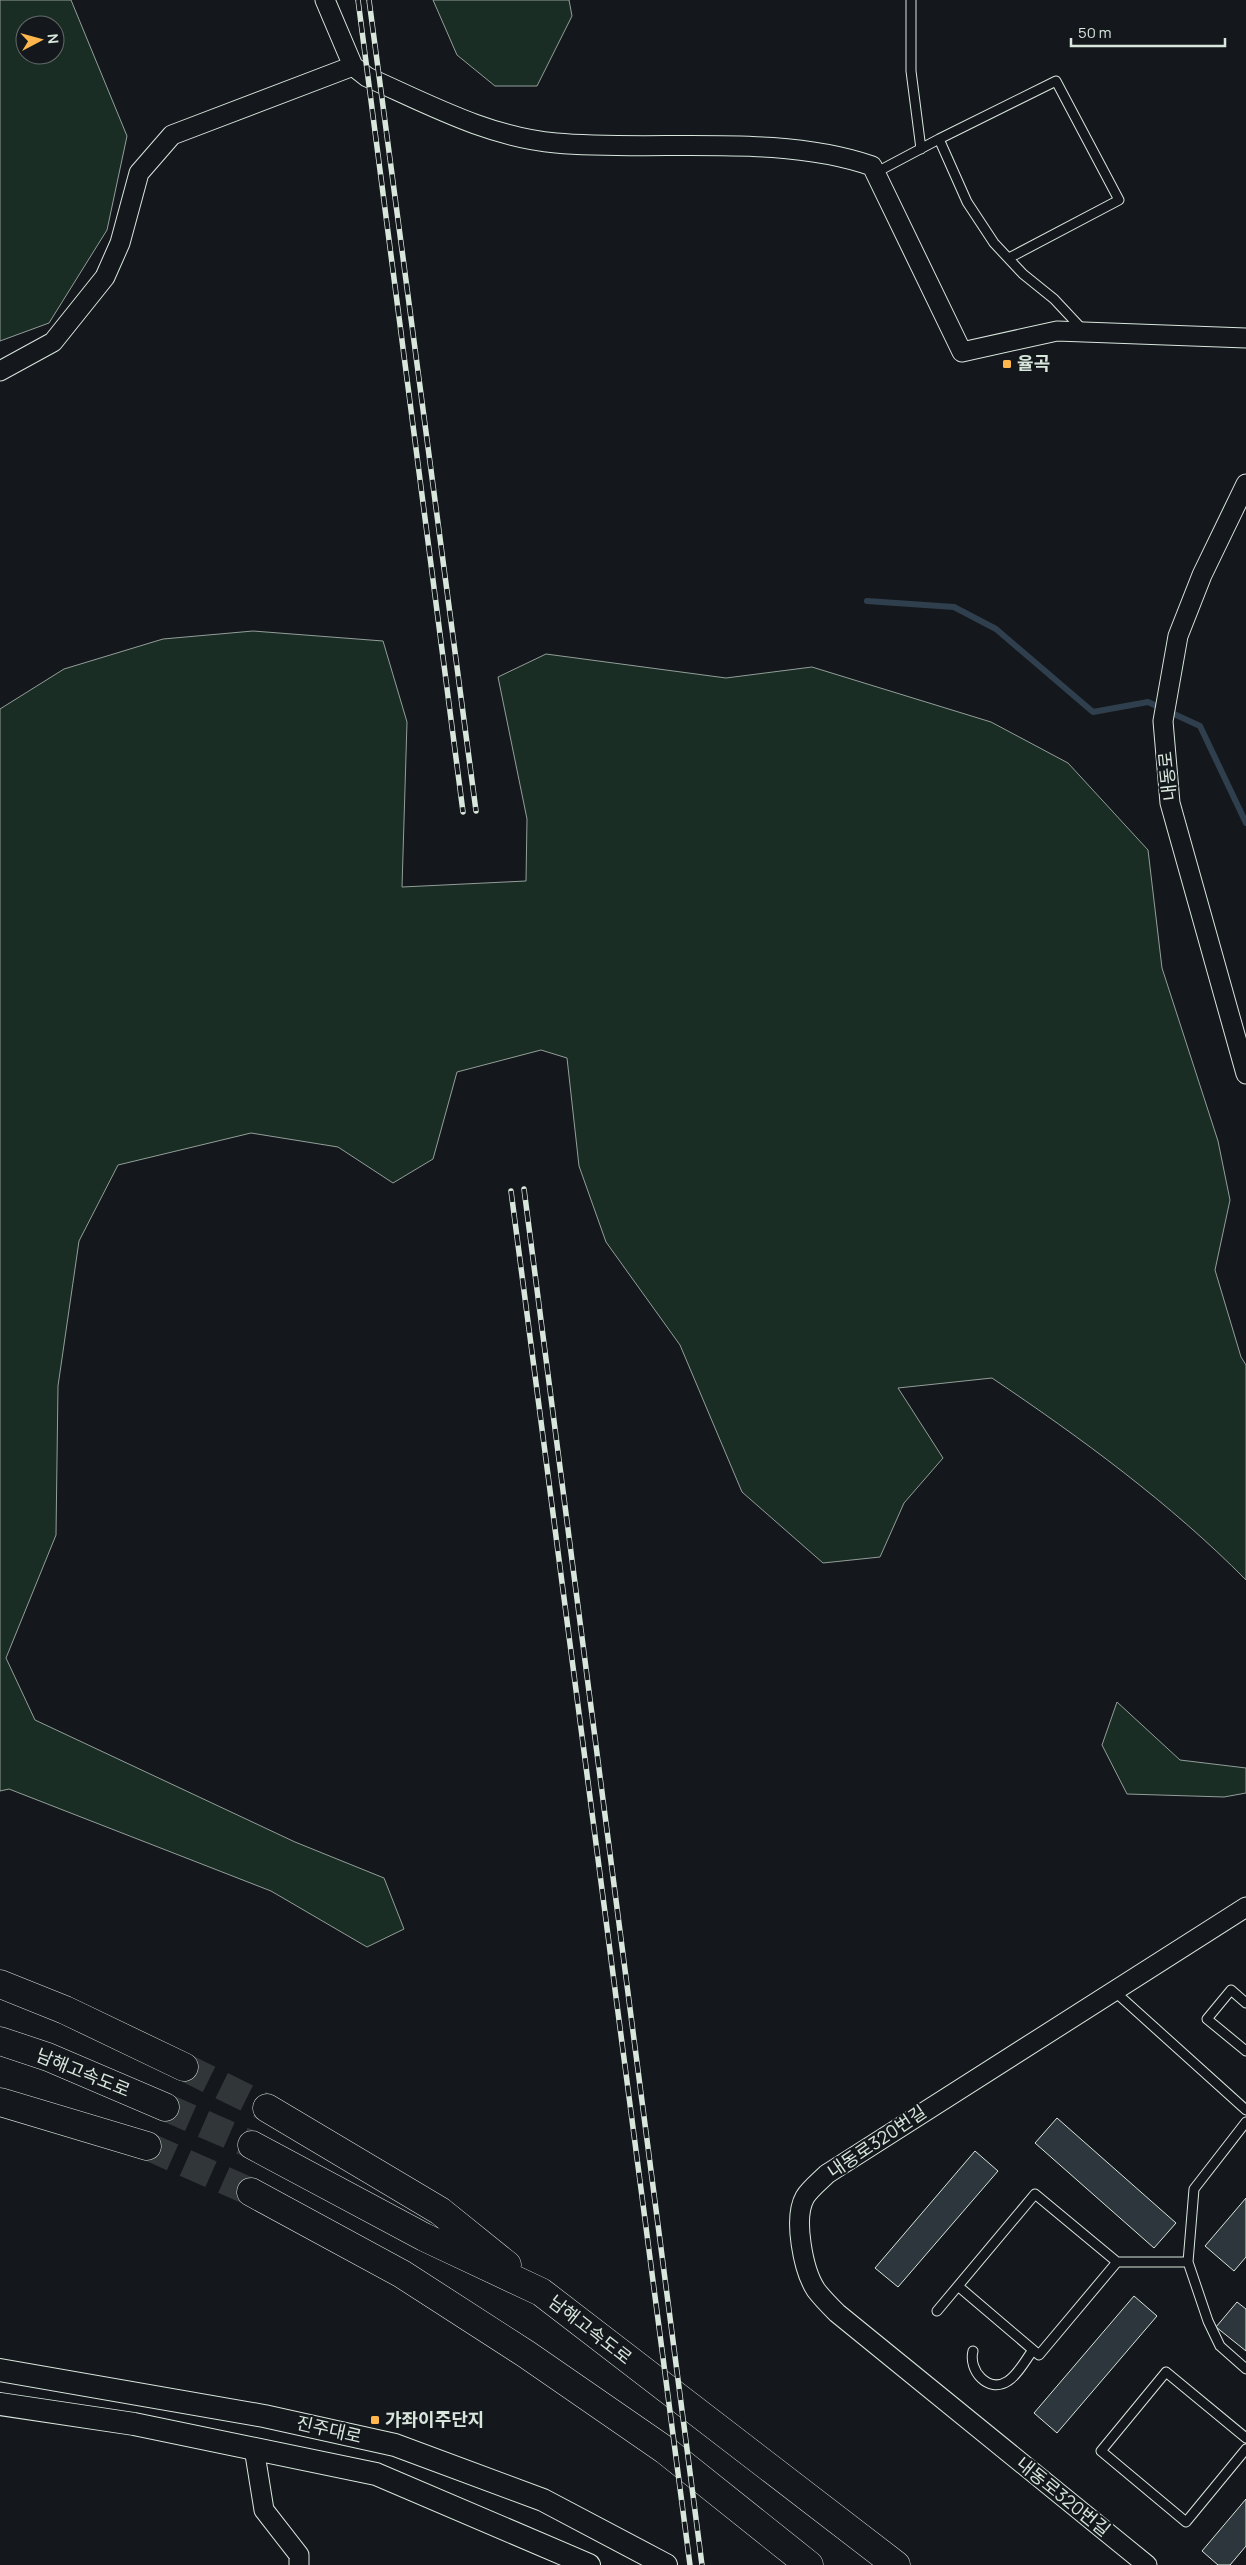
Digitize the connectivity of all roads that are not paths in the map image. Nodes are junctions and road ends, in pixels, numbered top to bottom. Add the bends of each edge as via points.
1 (325, 0) edge
2 (911, 0) edge
3 (353, 66) junction
4 (939, 139) junction
5 (920, 149) junction
6 (876, 173) junction
7 (1009, 258) junction
8 (1084, 332) junction
9 (1246, 338) edge
10 (0, 371) edge
11 (1246, 484) edge
12 (1246, 1074) edge
13 (1246, 1907) edge
14 (0, 1984) edge
15 (1113, 1990) junction
16 (1246, 2003) edge
17 (0, 2041) edge
18 (1246, 2052) edge
19 (184, 2067) tunnel mouth
20 (0, 2102) edge
21 (165, 2107) tunnel mouth
22 (267, 2108) tunnel mouth
23 (1246, 2110) edge
24 (1246, 2122) edge
25 (252, 2145) tunnel mouth
26 (147, 2146) tunnel mouth
27 (251, 2192) tunnel mouth
28 (1117, 2262) junction
29 (1188, 2262) junction
30 (958, 2286) junction
31 (541, 2292) junction
32 (937, 2311) dead end
33 (1033, 2350) junction
34 (973, 2351) dead end
35 (1246, 2369) edge
36 (0, 2370) edge
37 (0, 2404) edge
38 (1246, 2438) edge
39 (254, 2448) junction
40 (1246, 2449) edge
41 (299, 2565) edge
42 (589, 2565) edge
43 (666, 2565) edge
44 (809, 2565) edge
45 (896, 2565) edge
46 (1146, 2565) edge

1 - 3 street
2 - 5 lane via 911,71
3 - 6 street via 367,77 473,124 517,137 556,143 766,148 848,158 872,166
3 - 10 street via 172,135 139,172 120,243 105,277 52,342
4 - 5 lane
4 - 7 lane via 967,202 994,243
4 - 7 lane via 1056,81 1119,200
5 - 6 lane
6 - 8 street via 962,352 1057,331
7 - 8 lane
8 - 9 street
11 - 12 street, 내동로 via 1202,575 1178,636 1163,721 1170,803
13 - 15 street, 내동로320번길
14 - 19 highway via 65,2010
15 - 23 lane
15 - 46 street, 내동로320번길 via 827,2174 805,2197 800,2218 801,2238 806,2267 816,2290 837,2313
16 - 18 lane via 1231,1990 1207,2019
17 - 21 highway, 남해고속도로 via 48,2057
20 - 26 highway
22 - 31 highway via 440,2211
24 - 29 lane via 1194,2189
25 - 31 highway, 남해고속도로 via 424,2237
27 - 44 highway via 402,2274 526,2354 665,2450
28 - 29 lane
28 - 30 lane via 1035,2194
28 - 33 lane via 1039,2355
29 - 35 lane via 1220,2346
30 - 32 lane
30 - 33 lane
31 - 45 highway, 남해고속도로
33 - 34 lane via 1009,2381 998,2385 984,2381 975,2372 971,2359
36 - 43 street, 진주대로 via 264,2416 394,2445 543,2500
37 - 39 street, 진주대로 via 134,2424
38 - 40 lane via 1166,2372 1101,2451 1186,2522
39 - 41 street via 264,2510 299,2555
39 - 42 street, 진주대로 via 376,2474

